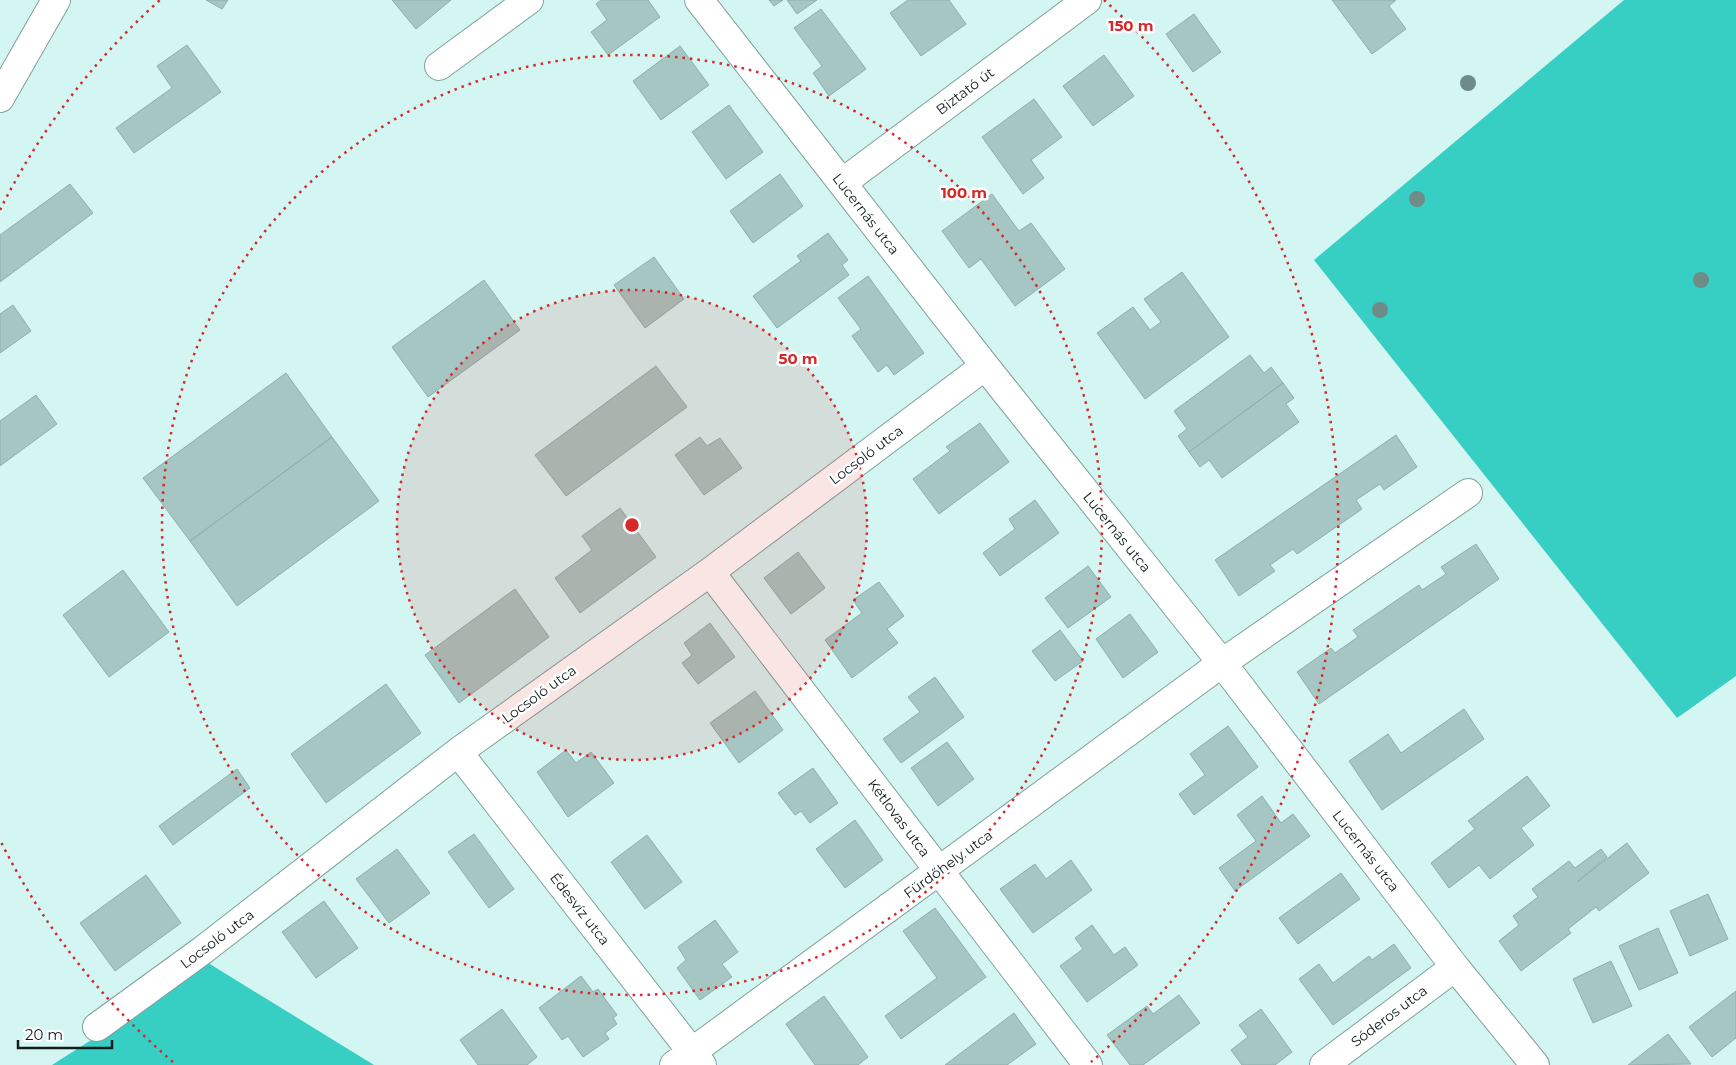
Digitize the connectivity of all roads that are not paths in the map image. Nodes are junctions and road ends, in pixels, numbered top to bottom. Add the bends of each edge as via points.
1 (56, 0) edge
2 (529, 0) edge
3 (699, 0) edge
4 (1087, 0) edge
5 (439, 66) dead end
6 (0, 98) edge
7 (842, 183) junction
8 (985, 366) junction
9 (1468, 493) dead end
10 (710, 572) junction
11 (1222, 663) junction
12 (458, 752) junction
13 (939, 870) junction
14 (1455, 967) junction
15 (97, 1027) dead end
16 (689, 1061) edge
17 (1088, 1065) edge
18 (1324, 1065) edge
19 (1534, 1065) edge

1 - 6 street
2 - 5 street
3 - 7 street, Lucernás utca
4 - 7 street, Biztató út
7 - 8 street, Lucernás utca
8 - 10 street, Locsoló utca
8 - 11 street, Lucernás utca
9 - 11 street, Fürdőhely utca
10 - 12 street, Locsoló utca
10 - 13 street, Kétlovas utca
11 - 13 street, Fürdőhely utca
11 - 14 street, Lucernás utca
12 - 15 street, Locsoló utca via 204,950
12 - 16 street, Édesvíz utca
13 - 16 street, Fürdőhely utca
13 - 17 street, Kétlovas utca
14 - 18 street, Sóderos utca
14 - 19 street, Lucernás utca

